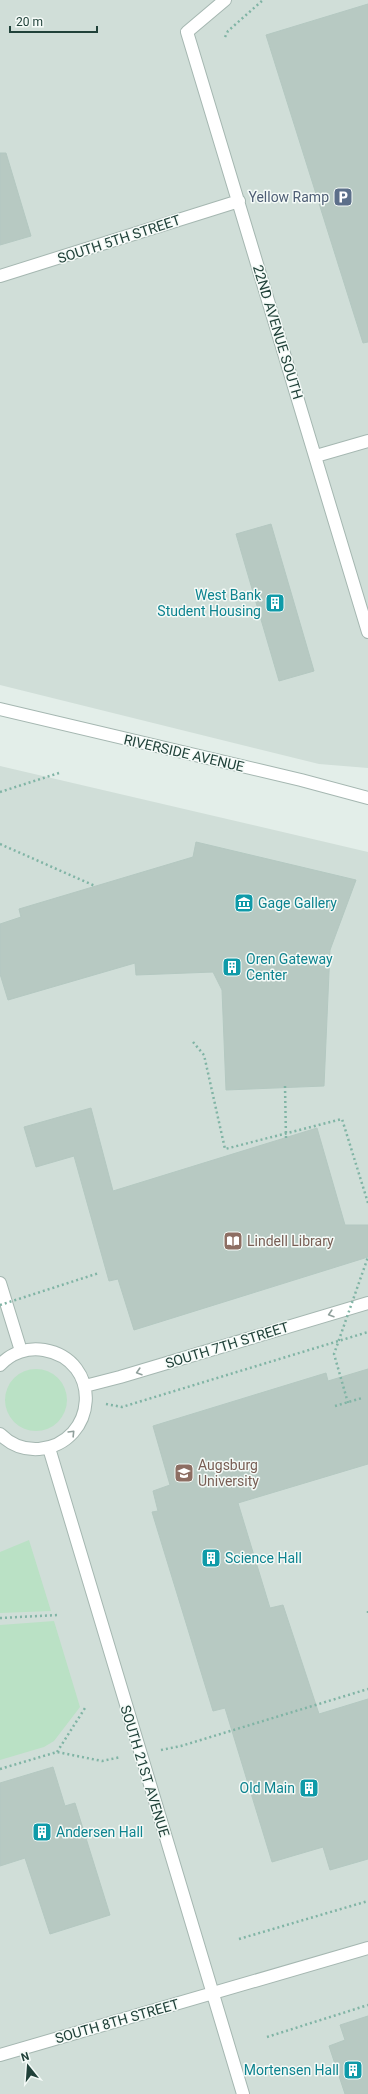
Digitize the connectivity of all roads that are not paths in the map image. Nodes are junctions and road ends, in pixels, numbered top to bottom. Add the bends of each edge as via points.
1 (225, 0) edge
2 (239, 201) junction
3 (0, 276) edge
4 (368, 441) edge
5 (316, 456) junction
6 (368, 632) edge
7 (0, 709) edge
8 (368, 798) edge
9 (0, 1283) edge
10 (368, 1303) edge
11 (21, 1351) junction
12 (0, 1366) edge
13 (85, 1386) junction
14 (0, 1434) edge
15 (49, 1448) junction
16 (368, 1948) edge
17 (211, 1992) junction
18 (0, 2055) edge
19 (243, 2094) edge

1 - 2 street, 22ND AVENUE SOUTH via 187,32
2 - 3 street, SOUTH 5TH STREET
2 - 5 street, 22ND AVENUE SOUTH
4 - 5 street
5 - 6 street, 22ND AVENUE SOUTH
7 - 8 street, RIVERSIDE AVENUE
9 - 11 street
10 -> 13 street, SOUTH 7TH STREET
11 - 12 street
11 - 13 street via 37,1349 53,1352 67,1359 78,1371
15 -> 13 street via 63,1442 75,1431 83,1418 87,1402
14 - 15 street via 15,1445 32,1449
15 - 17 street, SOUTH 21ST AVENUE
16 - 17 street, SOUTH 8TH STREET
17 - 18 street, SOUTH 8TH STREET
17 - 19 street, SOUTH 21ST AVENUE

